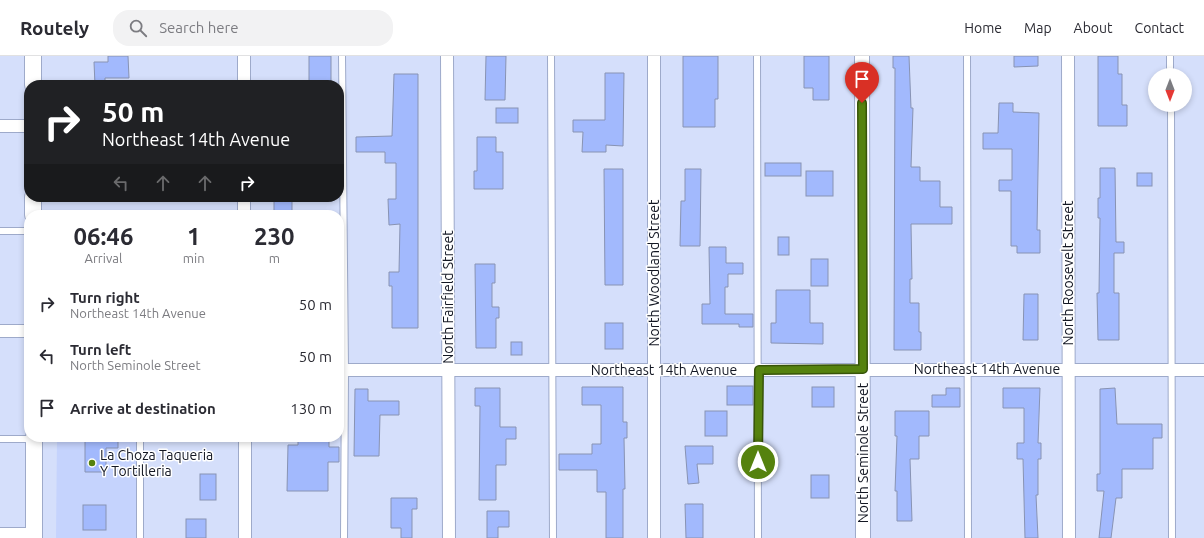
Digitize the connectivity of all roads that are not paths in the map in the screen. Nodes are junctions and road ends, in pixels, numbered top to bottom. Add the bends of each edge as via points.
1 (33, 56) edge
2 (244, 56) edge
3 (342, 56) edge
4 (447, 56) edge
5 (551, 56) edge
6 (654, 56) edge
7 (757, 56) edge
8 (862, 56) edge
9 (967, 56) edge
10 (1068, 56) edge
11 (1170, 56) edge
12 (1170, 68) edge
13 (33, 80) edge
14 (244, 80) edge
15 (342, 80) edge
16 (1170, 112) edge
17 (0, 126) edge
18 (24, 126) edge
19 (0, 231) edge
20 (24, 231) edge
21 (0, 331) edge
22 (24, 331) edge
23 (553, 369) junction
24 (863, 369) junction
25 (967, 369) junction
26 (1068, 369) junction
27 (344, 370) edge
28 (448, 370) junction
29 (654, 370) junction
30 (759, 370) junction
31 (1171, 370) junction
32 (1204, 370) edge
33 (24, 438) edge
34 (0, 439) edge
35 (34, 442) edge
36 (140, 442) edge
37 (245, 442) edge
38 (343, 442) edge
39 (0, 534) edge
40 (34, 536) edge
41 (140, 538) edge
42 (245, 538) edge
43 (344, 538) edge
44 (449, 538) edge
45 (553, 538) edge
46 (654, 538) edge
47 (758, 538) edge
48 (863, 538) edge
49 (968, 538) edge
50 (1069, 538) edge
51 (1172, 538) edge

1 - 13 main road
2 - 14 street
3 - 15 lane
4 - 28 street, North Fairfield Street
5 - 23 lane
6 - 29 street, North Woodland Street
7 - 30 lane
8 - 24 street, North Seminole Street
9 - 25 lane
10 - 26 street, North Roosevelt Street
11 - 12 lane
16 - 31 lane
17 - 18 street
19 - 20 lane
21 - 22 street
23 - 28 street, Northeast 14th Avenue
23 - 29 street, Northeast 14th Avenue
23 - 45 lane
24 - 25 street, Northeast 14th Avenue
24 - 30 street, Northeast 14th Avenue
24 - 48 street, North Seminole Street
25 - 26 street, Northeast 14th Avenue
25 - 49 lane
26 - 31 street, Northeast 14th Avenue
26 - 50 street, North Roosevelt Street
27 - 28 street, Northeast 14th Avenue
28 - 44 street, North Fairfield Street
29 - 30 street, Northeast 14th Avenue
29 - 46 street, North Woodland Street
30 - 47 lane
31 - 32 street, Northeast 14th Avenue
31 - 51 lane
33 - 34 lane
35 - 40 main road
36 - 41 lane
37 - 42 street
38 - 43 lane
39 - 40 street

